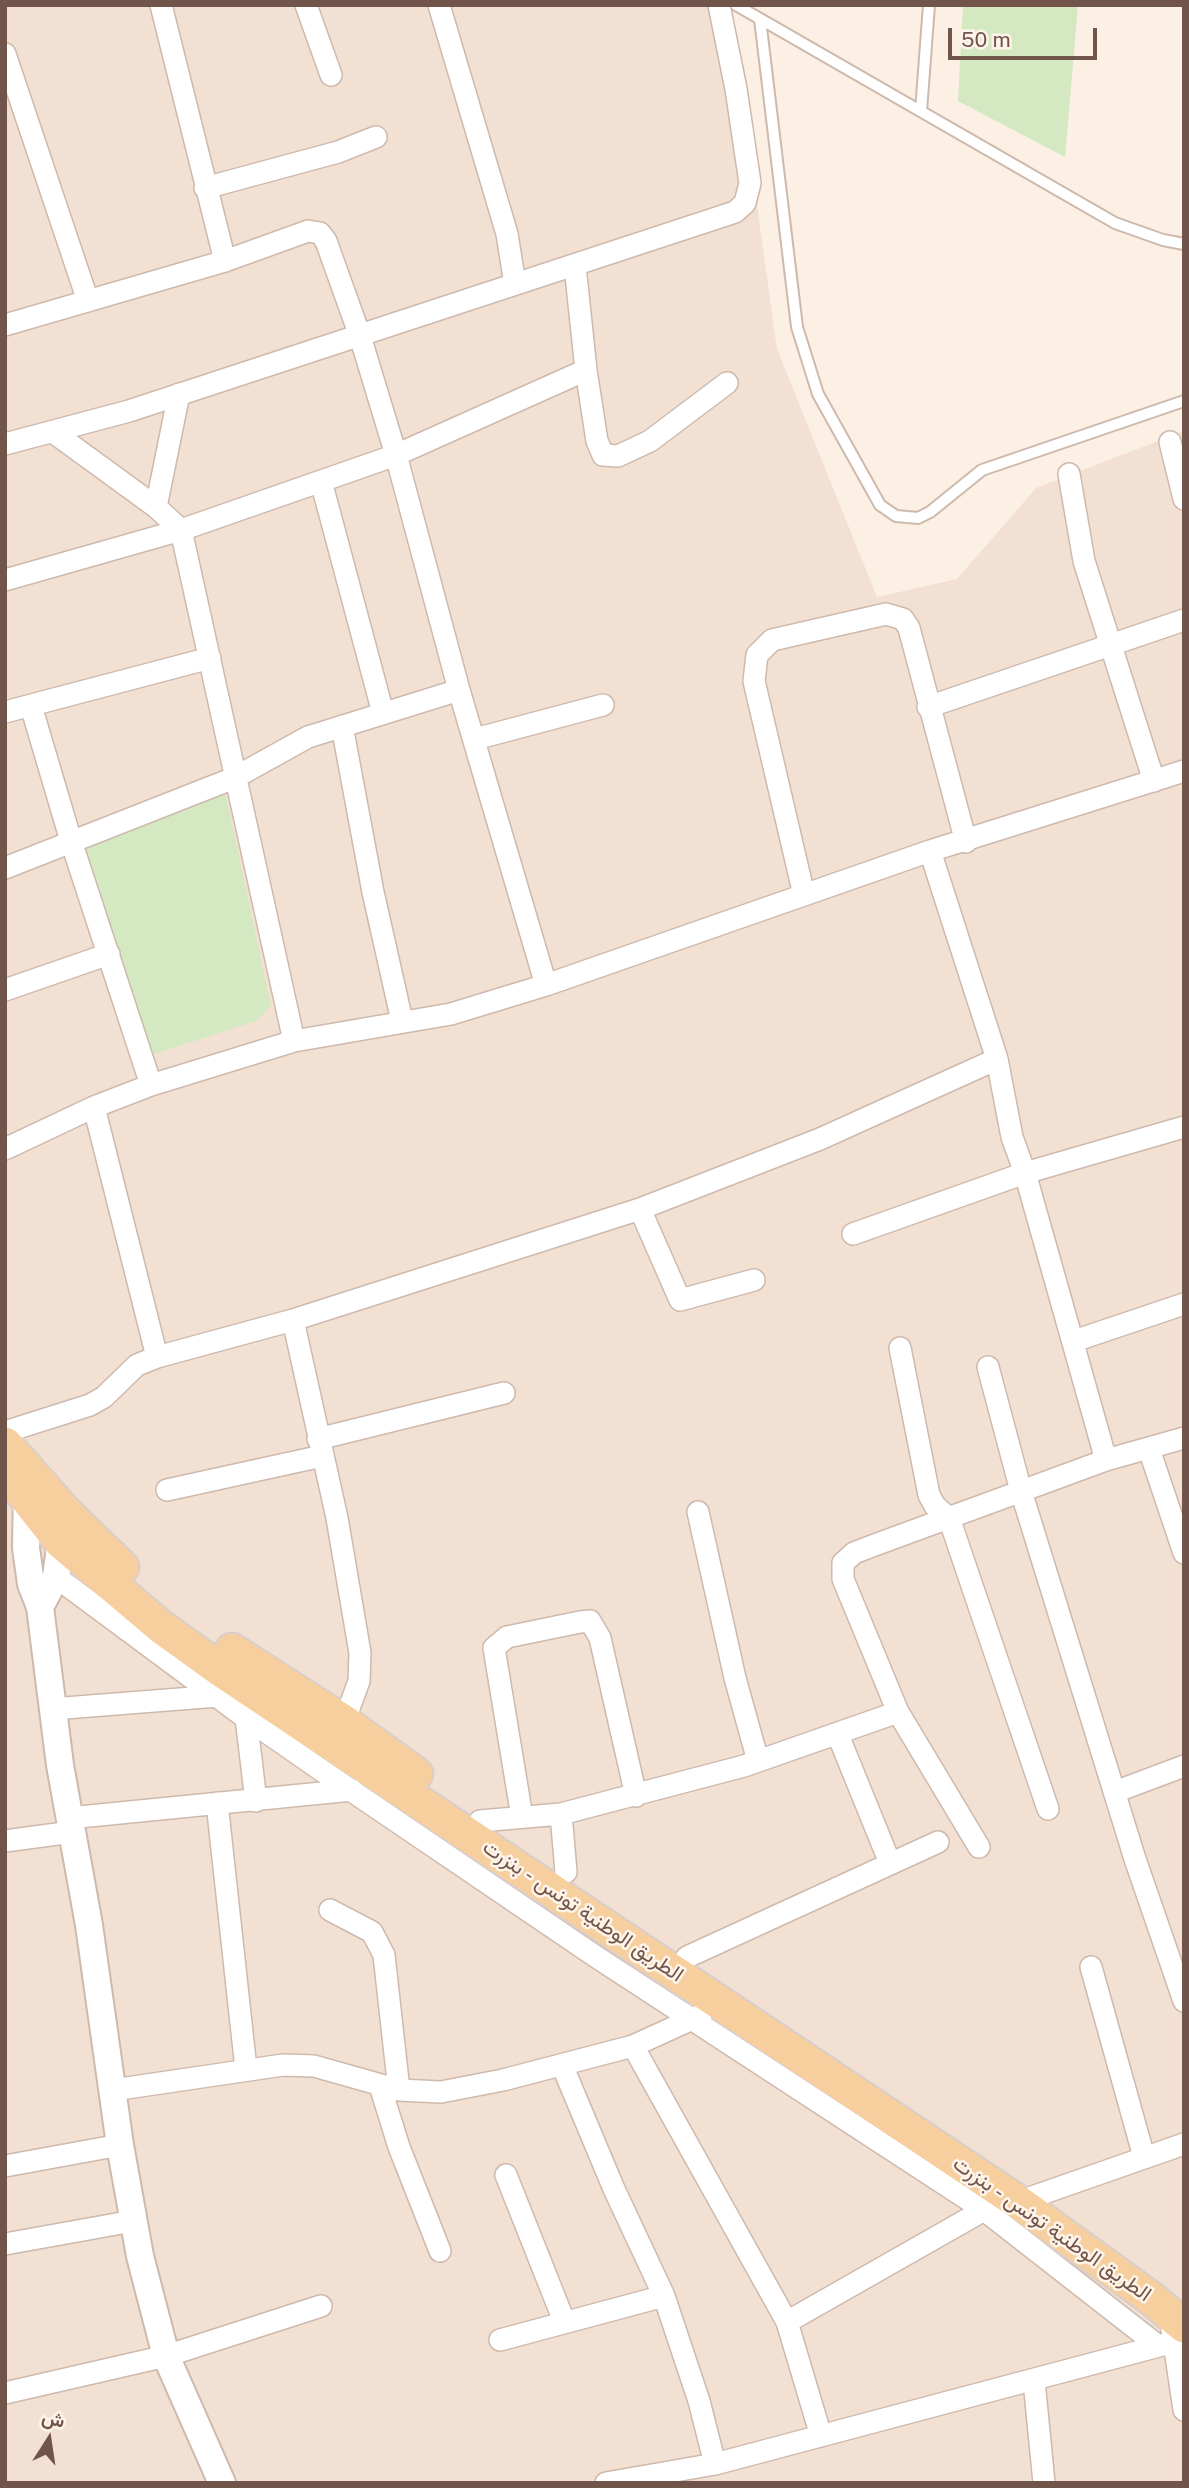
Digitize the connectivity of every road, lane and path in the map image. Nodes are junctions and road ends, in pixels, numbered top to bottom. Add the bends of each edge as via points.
1 (161, 5) edge
2 (306, 5) edge
3 (439, 5) edge
4 (719, 5) edge
5 (736, 5) edge
6 (929, 5) edge
7 (760, 19) junction
8 (5, 54) edge
9 (331, 75) dead end
10 (921, 111) junction
11 (376, 137) dead end
12 (205, 188) junction
13 (1184, 244) edge
14 (225, 261) junction
15 (575, 266) junction
16 (515, 284) junction
17 (88, 301) junction
18 (5, 325) edge
19 (360, 336) junction
20 (586, 370) junction
21 (727, 383) dead end
22 (179, 394) junction
23 (1184, 401) edge
24 (53, 432) junction
25 (1170, 442) dead end
26 (5, 444) edge
27 (396, 455) junction
28 (1069, 474) dead end
29 (321, 481) junction
30 (1184, 499) edge
31 (156, 507) junction
32 (181, 530) junction
33 (5, 580) edge
34 (1184, 620) edge
35 (1110, 643) junction
36 (210, 658) junction
37 (459, 690) junction
38 (603, 705) dead end
39 (31, 706) junction
40 (929, 707) junction
41 (5, 712) edge
42 (383, 713) junction
43 (342, 726) junction
44 (475, 739) junction
45 (1184, 771) edge
46 (234, 778) junction
47 (1154, 780) junction
48 (71, 841) junction
49 (965, 842) junction
50 (930, 851) junction
51 (5, 868) edge
52 (804, 894) junction
53 (109, 954) junction
54 (546, 985) junction
55 (5, 990) edge
56 (402, 1021) junction
57 (294, 1041) junction
58 (997, 1059) junction
59 (151, 1086) junction
60 (94, 1107) junction
61 (1184, 1127) edge
62 (5, 1149) edge
63 (1025, 1173) junction
64 (640, 1209) junction
65 (853, 1234) dead end
66 (754, 1280) dead end
67 (1184, 1304) edge
68 (293, 1320) junction
69 (1074, 1341) junction
70 (900, 1348) dead end
71 (158, 1357) junction
72 (988, 1367) dead end
73 (504, 1393) dead end
74 (5, 1432) edge
75 (1184, 1438) edge
76 (5, 1444) edge
77 (320, 1447) junction
78 (1149, 1448) junction
79 (1106, 1460) junction
80 (20, 1480) edge
81 (167, 1490) dead end
82 (1021, 1491) junction
83 (698, 1512) dead end
84 (949, 1518) junction
85 (63, 1527) junction
86 (1184, 1553) edge
87 (56, 1577) junction
88 (40, 1606) junction
89 (218, 1696) junction
90 (52, 1709) junction
91 (898, 1712) junction
92 (246, 1718) junction
93 (344, 1722) junction
94 (838, 1735) junction
95 (758, 1761) junction
96 (1184, 1766) edge
97 (352, 1790) junction
98 (1115, 1792) junction
99 (636, 1796) junction
100 (256, 1801) junction
101 (216, 1803) junction
102 (1048, 1809) dead end
103 (561, 1814) junction
104 (522, 1817) junction
105 (480, 1821) junction
106 (70, 1825) junction
107 (5, 1841) edge
108 (937, 1842) dead end
109 (979, 1847) dead end
110 (890, 1863) junction
111 (566, 1872) junction
112 (330, 1910) dead end
113 (614, 1918) junction
114 (687, 1956) junction
115 (1091, 1967) dead end
116 (1184, 2001) edge
117 (722, 2005) junction
118 (692, 2020) junction
119 (633, 2046) junction
120 (562, 2065) junction
121 (246, 2069) junction
122 (390, 2088) junction
123 (113, 2090) junction
124 (1184, 2144) edge
125 (120, 2146) junction
126 (1144, 2157) junction
127 (5, 2166) edge
128 (506, 2175) dead end
129 (1031, 2197) junction
130 (984, 2210) junction
131 (133, 2221) junction
132 (5, 2244) edge
133 (440, 2251) dead end
134 (664, 2296) junction
135 (321, 2306) dead end
136 (564, 2321) junction
137 (787, 2322) junction
138 (1174, 2325) edge
139 (500, 2340) dead end
140 (166, 2356) junction
141 (1034, 2381) junction
142 (5, 2393) edge
143 (1184, 2410) edge
144 (821, 2436) junction
145 (715, 2464) junction
146 (222, 2483) edge
147 (606, 2483) edge
148 (1044, 2483) edge

1 - 12 street
2 - 9 street
3 - 16 street via 507,234
4 - 15 street via 750,183 745,203 735,212
5 - 7 lane
6 - 10 lane
7 - 10 lane
7 - 23 lane via 797,327 818,394 880,505 896,516 918,518 982,470
8 - 17 street
10 - 13 lane via 1115,223
11 - 12 street via 315,159
12 - 14 street
14 - 17 street
14 - 19 street via 308,231 320,233
15 - 16 street
15 - 20 street
16 - 19 street
17 - 18 street
19 - 22 street
19 - 27 street
20 - 21 street via 597,441 603,455 609,457 650,441
20 - 27 street
22 - 24 street
22 - 31 street
24 - 26 street
24 - 31 street
25 - 30 street
27 - 29 street
27 - 37 street
28 - 35 street via 1084,561
29 - 32 street
29 - 42 street
31 - 32 street
32 - 33 street
32 - 36 street
34 - 35 street
35 - 40 street
35 - 47 street
36 - 39 street
36 - 46 street
37 - 42 street
37 - 44 street
38 - 44 street
39 - 41 street
39 - 48 street
40 - 49 street
40 - 52 street via 909,628 894,615 772,640 757,655 754,681
42 - 43 street
43 - 46 street via 308,737
43 - 56 street
44 - 54 street
45 - 47 street
46 - 48 street
46 - 57 street
47 - 49 street
48 - 51 street
48 - 53 street
49 - 50 street
50 - 52 street
50 - 58 street
52 - 54 street
53 - 55 street
53 - 59 street
54 - 56 street via 451,1014
56 - 57 street
57 - 59 street
58 - 63 street via 1012,1137
58 - 64 street via 820,1139
59 - 60 street
60 - 62 street
60 - 71 street
61 - 63 street
63 - 65 street
63 - 69 street
64 - 66 street via 680,1300
64 - 68 street
67 - 69 street
68 - 71 street
68 - 77 street
69 - 79 street
70 - 84 street via 924,1481 935,1506
71 - 74 street via 137,1365 90,1405
72 - 82 street
73 - 77 street
75 - 78 street
76 - 80 main road, الطريق الوطنية تونس - بنزرت
77 - 81 street
77 - 93 street via 362,1668
78 - 79 street
78 - 86 street
79 - 82 street
80 - 85 main road, الطريق الوطنية تونس - بنزرت
80 - 88 street via 31,1584
82 - 84 street
82 - 98 street
83 - 95 street
84 - 91 street via 854,1553 843,1563 843,1579
84 - 102 street
85 - 87 street
85 - 93 main road, الطريق الوطنية تونس - بنزرت via 177,1613
85 - 113 main road, الطريق الوطنية تونس - بنزرت via 160,1626 221,1670
87 - 88 street
87 - 89 street
88 - 90 street
89 - 90 street
89 - 92 street
90 - 106 street
91 - 94 street
91 - 109 street
92 - 97 street
92 - 100 street
93 - 105 main road, الطريق الوطنية تونس - بنزرت
94 - 95 street
94 - 110 street
95 - 99 street
96 - 98 street
97 - 100 street
97 - 118 street
98 - 116 street
99 - 103 street
99 - 104 street via 600,1638 590,1620 507,1637 494,1648
100 - 101 street
101 - 106 street
101 - 121 street
103 - 104 street
103 - 111 street
104 - 105 street
105 - 111 main road, الطريق الوطنية تونس - بنزرت
106 - 107 street
106 - 123 street
108 - 110 street
110 - 114 street
111 - 113 main road, الطريق الوطنية تونس - بنزرت
112 - 122 street via 372,1932 384,1955
113 - 114 main road, الطريق الوطنية تونس - بنزرت
113 - 117 main road, الطريق الوطنية تونس - بنزرت
114 - 129 main road, الطريق الوطنية تونس - بنزرت
115 - 126 street
117 - 118 street
117 - 129 main road, الطريق الوطنية تونس - بنزرت
118 - 119 street
118 - 130 street
119 - 120 street
119 - 137 street
120 - 122 street via 441,2092
120 - 134 street
121 - 122 street via 314,2066
121 - 123 street
122 - 133 street via 399,2147
123 - 125 street
124 - 126 street
125 - 127 street
125 - 131 street
126 - 129 street
128 - 136 street
129 - 138 main road, الطريق الوطنية تونس - بنزرت
130 - 137 street
130 - 138 street
131 - 132 street
131 - 140 street
134 - 136 street
134 - 145 street
135 - 140 street
136 - 139 street
137 - 144 street
138 - 141 street
138 - 143 street
140 - 142 street
140 - 146 street
141 - 144 street
141 - 148 street
144 - 145 street
145 - 147 street

